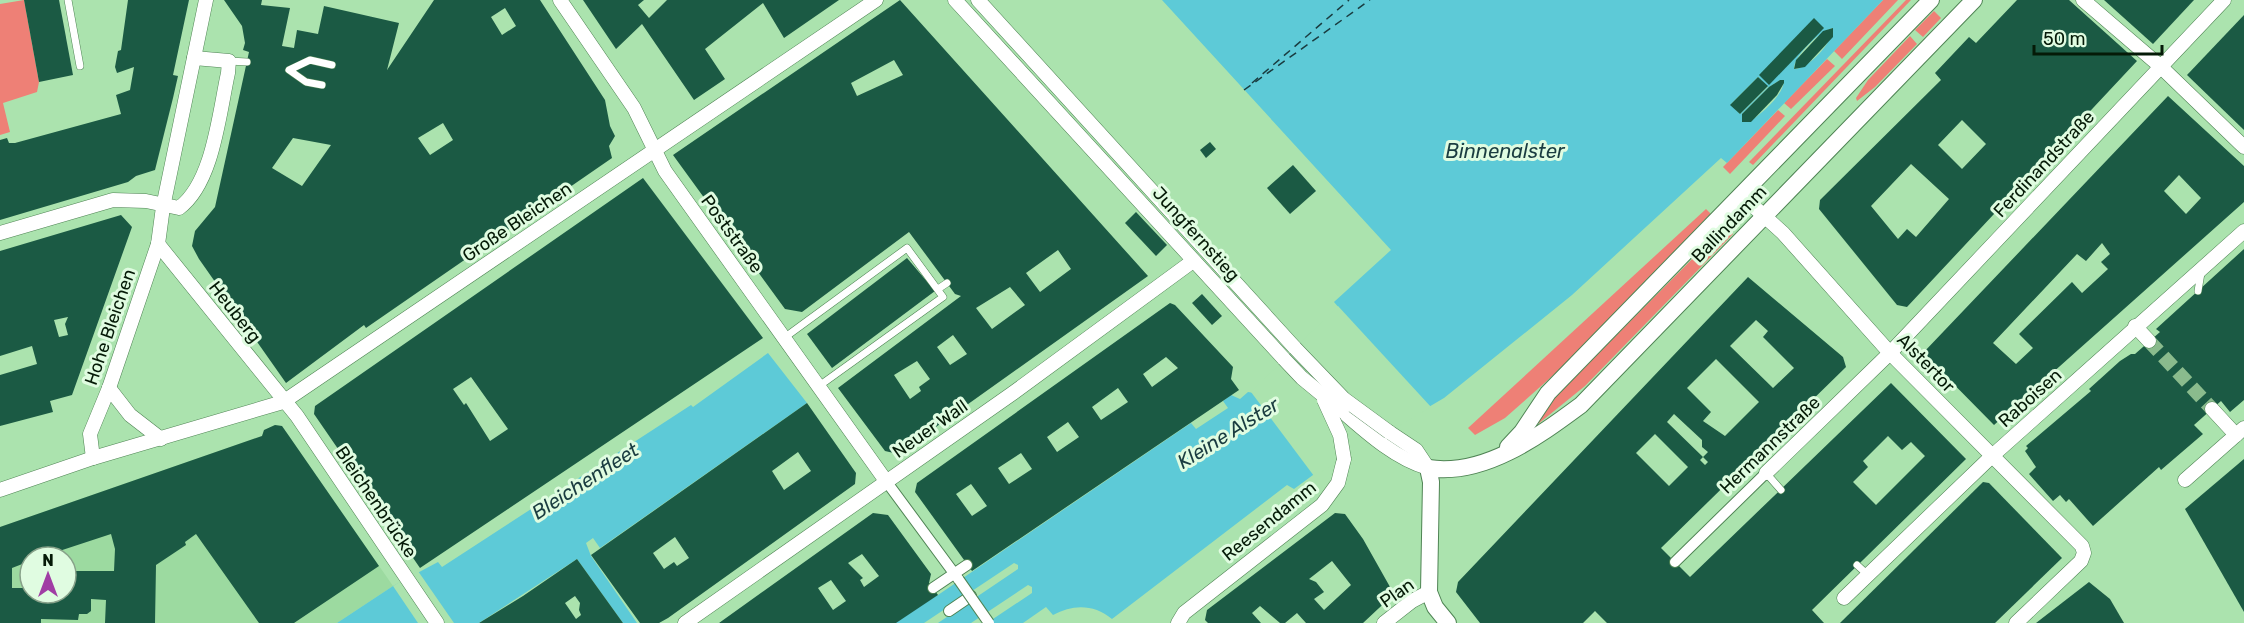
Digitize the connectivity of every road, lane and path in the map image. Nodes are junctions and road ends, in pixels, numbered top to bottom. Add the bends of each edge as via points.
1 (68, 0) edge
2 (206, 0) edge
3 (560, 0) edge
4 (876, 0) edge
5 (955, 0) edge
6 (978, 0) edge
7 (1931, 0) edge
8 (1974, 0) edge
9 (2083, 0) edge
10 (2224, 0) edge
11 (194, 58) junction
12 (229, 61) junction
13 (247, 62) dead end
14 (332, 65) dead end
15 (80, 66) dead end
16 (2160, 66) junction
17 (322, 85) dead end
18 (2244, 147) edge
19 (656, 151) junction
20 (1742, 196) junction
21 (163, 207) junction
22 (1764, 216) junction
23 (2244, 231) edge
24 (0, 233) edge
25 (158, 244) junction
26 (1193, 261) junction
27 (2201, 270) junction
28 (947, 283) dead end
29 (938, 289) junction
30 (2198, 291) dead end
31 (2135, 326) junction
32 (784, 338) junction
33 (2150, 341) tunnel mouth
34 (1890, 353) junction
35 (819, 386) junction
36 (109, 388) junction
37 (1321, 395) junction
38 (283, 402) junction
39 (2212, 409) tunnel mouth
40 (2240, 432) edge
41 (1383, 436) junction
42 (161, 439) junction
43 (1498, 455) junction
44 (1992, 456) junction
45 (93, 458) junction
46 (1766, 473) junction
47 (1430, 475) junction
48 (2185, 480) dead end
49 (886, 481) junction
50 (0, 490) edge
51 (1781, 490) dead end
52 (1675, 562) dead end
53 (967, 565) dead end
54 (957, 578) junction
55 (933, 588) dead end
56 (1430, 592) junction
57 (971, 596) junction
58 (1844, 598) dead end
59 (949, 611) dead end
60 (985, 621) edge
61 (436, 623) edge
62 (685, 623) edge
63 (1178, 623) edge
64 (1384, 623) edge
65 (1448, 623) edge
66 (2016, 623) edge

1 - 15 lane
2 - 11 street, Hohe Bleichen
3 - 19 street, Poststraße via 634,108
4 - 19 street, Große Bleichen
5 - 26 street, Jungfernstieg
6 - 41 street, Jungfernstieg, bridge via 1295,348
7 - 20 street, Ballindamm
8 - 22 street, Ballindamm
9 - 16 street
10 - 16 street, Ferdinandstraße
11 - 12 street
11 - 21 street, Hohe Bleichen
12 - 13 lane
12 - 21 street via 199,187 178,208
14 - 17 lane via 310,60 289,70 306,82
16 - 18 street
16 - 34 street, Ferdinandstraße
19 - 32 street, Poststraße via 665,171
19 - 38 street, Große Bleichen
20 - 22 street, Alstertor
20 - 43 street, Ballindamm via 1548,393 1522,432
21 - 24 street via 146,201 113,200
21 - 25 street, Hohe Bleichen
22 - 34 street, Alstertor
22 - 43 street, Ballindamm via 1581,405 1531,440
23 - 27 street, Raboisen
25 - 36 street, Hohe Bleichen
25 - 38 street, Heuberg
26 - 37 street, Jungfernstieg, bridge
26 - 49 street, Neuer Wall
27 - 30 lane
27 - 31 street, Raboisen
28 - 29 lane
29 - 32 lane via 907,249
29 - 35 lane via 943,297
31 - 33 street
31 - 44 street, Raboisen
32 - 35 street, Poststraße
34 - 44 street, Alstertor
34 - 46 street, Hermannstraße
35 - 49 street, Poststraße
36 - 42 street via 130,415
36 - 45 street, Hohe Bleichen via 90,434
37 - 41 street, Jungfernstieg, bridge
37 - 63 street, Reesendamm, bridge via 1340,435 1344,459 1338,483 1322,505 1184,613
38 - 42 street, Große Bleichen
38 - 61 street, Bleichenbrücke via 297,416
39 - 40 street
40 - 48 street
41 - 47 street, Jungfernstieg via 1416,450
42 - 45 street, Große Bleichen
43 - 47 street, Ballindamm
44 - 58 street, Raboisen via 1863,570
44 - 66 street, Alstertor via 2079,542 2084,553 2081,561
45 - 50 street, Große Bleichen
46 - 51 lane
46 - 52 street, Hermannstraße
47 - 56 street
49 - 54 street
49 - 62 street, Neuer Wall
53 - 54 street
54 - 55 street
54 - 57 street, bridge
56 - 64 street, Plan
56 - 65 street via 1435,607
57 - 59 street
57 - 60 street, bridge

